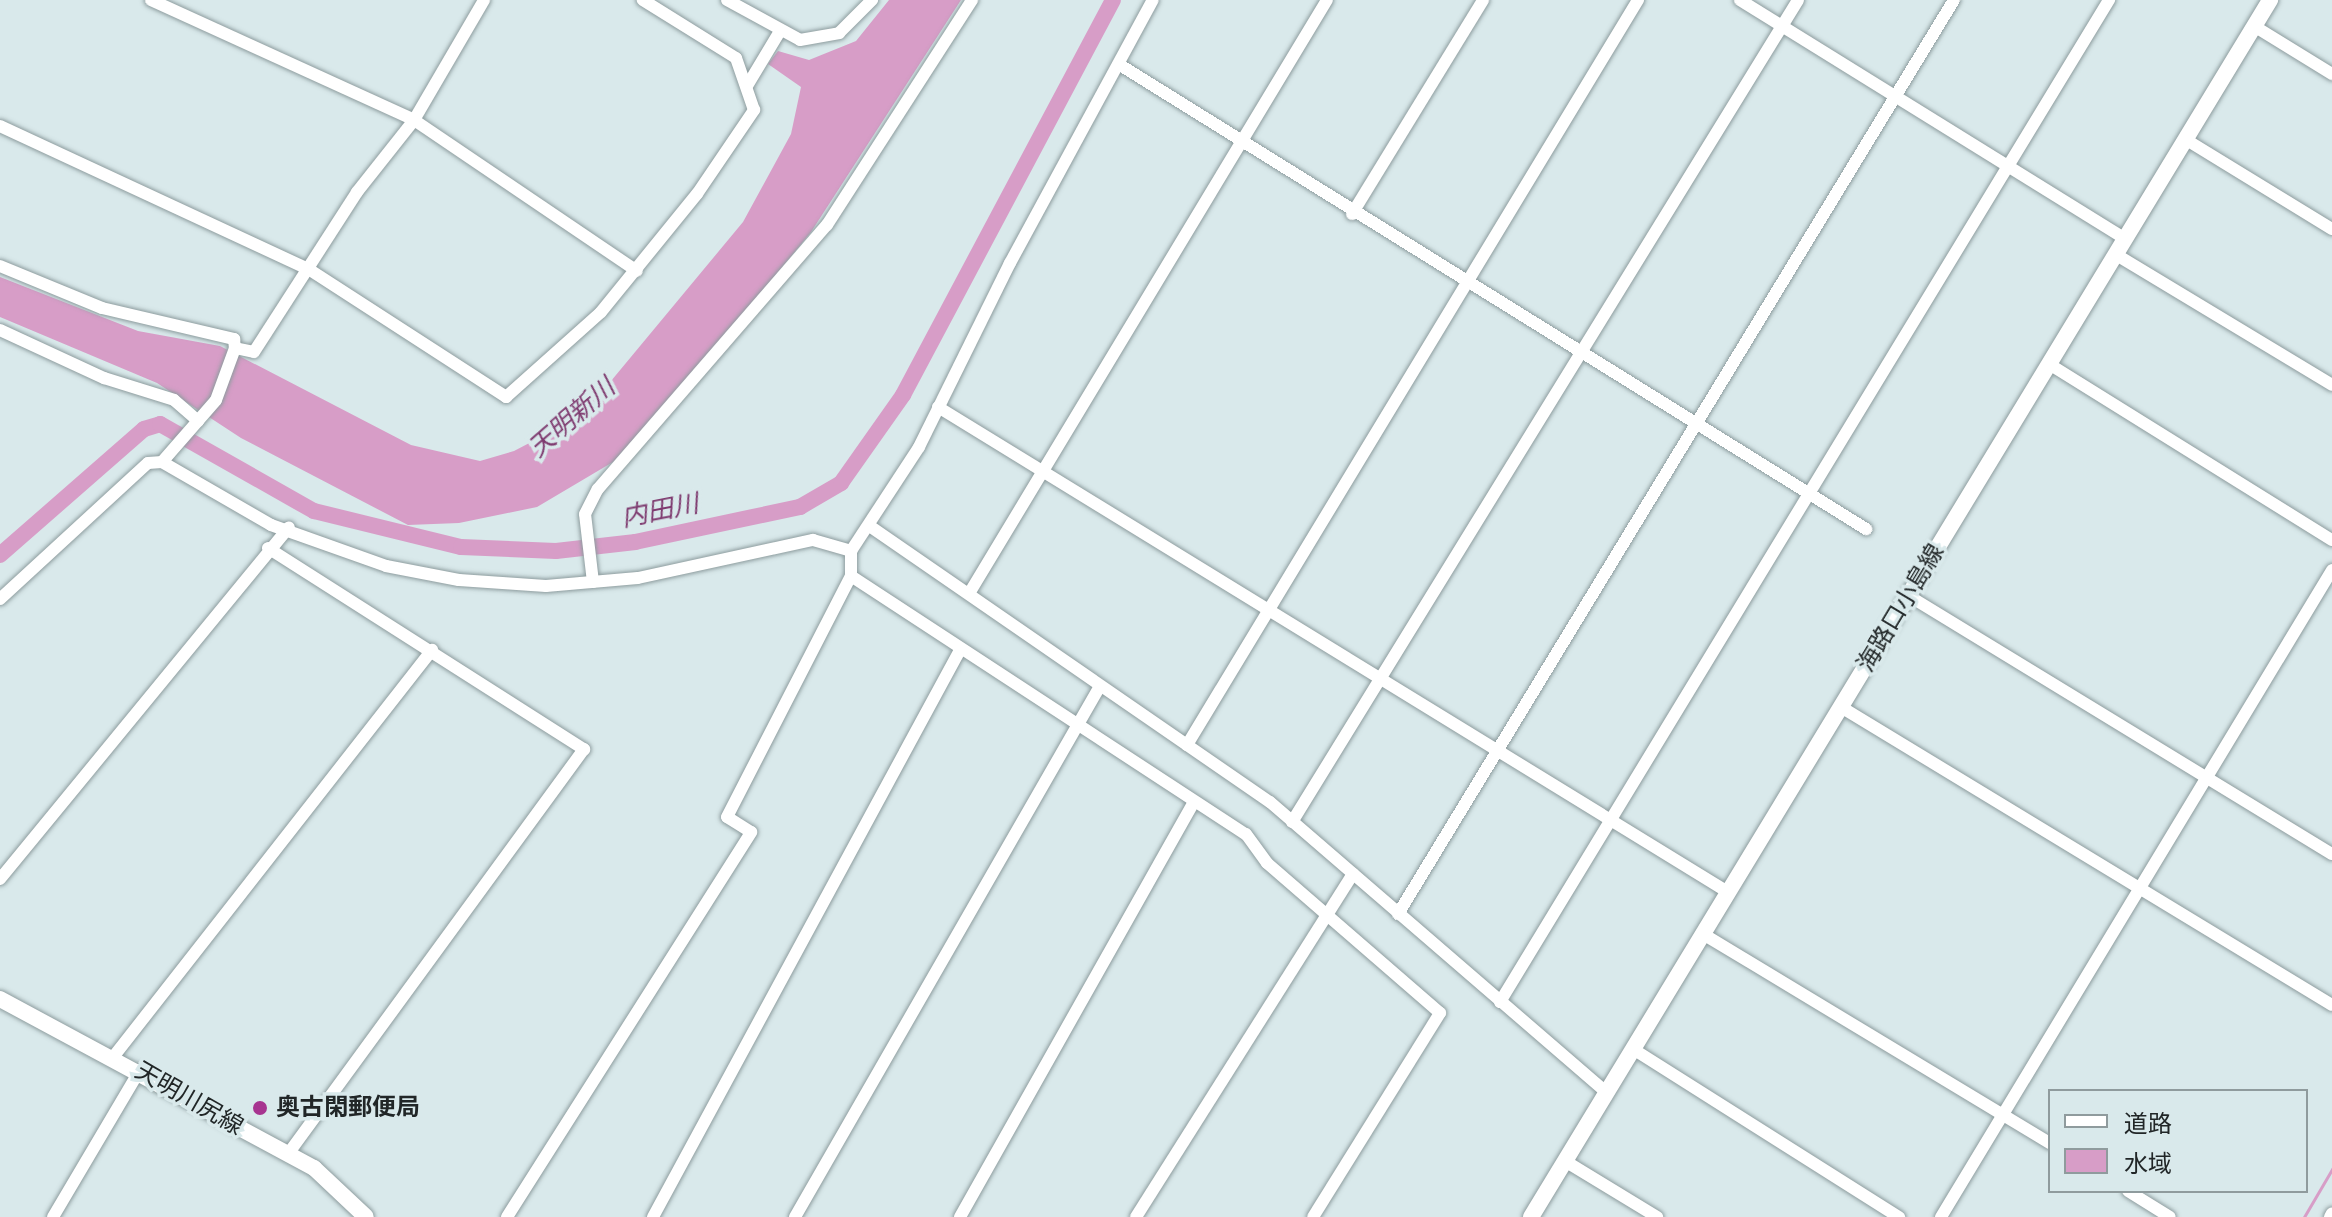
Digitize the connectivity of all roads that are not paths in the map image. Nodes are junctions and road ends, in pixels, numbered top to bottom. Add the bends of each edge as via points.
1 (151, 0) edge
2 (484, 0) edge
3 (643, 0) edge
4 (727, 0) edge
5 (872, 0) edge
6 (972, 0) edge
7 (1153, 0) edge
8 (1327, 0) edge
9 (1483, 0) edge
10 (1638, 0) edge
11 (1740, 0) edge
12 (1798, 0) edge
13 (1954, 0) edge
14 (2109, 0) edge
15 (2270, 0) edge
16 (1782, 26) junction
17 (2254, 26) junction
18 (780, 31) junction
19 (1120, 65) junction
20 (2332, 74) edge
21 (750, 81) junction
22 (1895, 96) junction
23 (414, 120) junction
24 (0, 126) edge
25 (2185, 139) junction
26 (1244, 141) junction
27 (2010, 168) junction
28 (1352, 214) junction
29 (2332, 229) edge
30 (2124, 238) junction
31 (2115, 254) junction
32 (0, 266) edge
33 (310, 270) junction
34 (637, 271) junction
35 (1466, 282) junction
36 (0, 330) edge
37 (235, 348) junction
38 (1582, 354) junction
39 (2049, 364) junction
40 (2332, 385) edge
41 (938, 407) junction
42 (197, 422) junction
43 (1696, 425) junction
44 (164, 458) junction
45 (1044, 471) junction
46 (1810, 494) junction
47 (289, 527) junction
48 (871, 527) junction
49 (1866, 529) dead end
50 (2332, 540) edge
51 (268, 548) junction
52 (851, 551) junction
53 (2332, 570) edge
54 (851, 576) junction
55 (593, 582) junction
56 (970, 592) junction
57 (1909, 596) junction
58 (0, 599) edge
59 (1268, 607) junction
60 (432, 650) junction
61 (960, 650) junction
62 (1383, 679) junction
63 (1099, 688) junction
64 (1841, 707) junction
65 (1076, 727) junction
66 (1187, 745) junction
67 (1501, 752) junction
68 (2209, 778) junction
69 (1194, 801) junction
70 (1611, 820) junction
71 (1292, 822) junction
72 (2332, 854) edge
73 (1353, 874) junction
74 (0, 879) edge
75 (2141, 889) junction
76 (1728, 892) junction
77 (1398, 914) junction
78 (1326, 915) junction
79 (1703, 934) junction
80 (0, 999) edge
81 (1500, 1002) junction
82 (2332, 1005) edge
83 (1633, 1049) junction
84 (114, 1056) junction
85 (140, 1070) junction
86 (1607, 1093) junction
87 (2003, 1115) junction
88 (2048, 1142) edge
89 (288, 1154) junction
90 (1565, 1161) junction
91 (2131, 1193) edge
92 (53, 1217) edge
93 (366, 1217) edge
94 (507, 1217) edge
95 (653, 1217) edge
96 (795, 1217) edge
97 (960, 1217) edge
98 (1136, 1217) edge
99 (1313, 1217) edge
100 (1531, 1217) edge
101 (1657, 1217) edge
102 (1899, 1217) edge
103 (1941, 1217) edge
104 (2170, 1217) edge

1 - 23 street
2 - 23 street
3 - 21 street via 736,58
4 - 18 street
5 - 18 street via 839,33 819,40
6 - 55 street via 827,225 598,489 585,514
7 - 19 street
8 - 26 street
9 - 28 street
10 - 35 street
11 - 16 street
12 - 16 street
13 - 22 street
14 - 27 street
15 - 17 main road, 海路口小島線
16 - 22 street
16 - 38 street
17 - 20 street
17 - 25 main road, 海路口小島線
18 - 21 street
19 - 26 street
19 - 41 street
21 - 34 street via 752,114
22 - 27 street
22 - 43 street
23 - 33 street via 357,192
23 - 34 street
24 - 33 street
25 - 29 street
25 - 30 main road, 海路口小島線
26 - 28 street
26 - 45 street
27 - 30 street
27 - 46 street
28 - 35 street
30 - 31 main road, 海路口小島線
31 - 39 main road, 海路口小島線
31 - 40 street
32 - 37 street via 102,308 234,339
33 - 34 street via 506,397 577,337
33 - 37 street via 254,352
35 - 38 street
35 - 59 street
36 - 42 street via 104,378 174,400
37 - 42 street via 216,400
38 - 43 street
38 - 62 street
39 - 50 street
39 - 57 main road, 海路口小島線
41 - 45 street
41 - 48 street
42 - 44 street
43 - 46 street
43 - 67 street
44 - 47 street via 271,525
44 - 58 street via 148,463
45 - 56 street
45 - 59 street
46 - 49 street
46 - 70 street
47 - 51 street
47 - 55 street via 386,566 437,577 525,586
48 - 52 street
48 - 56 street
51 - 60 street
51 - 74 street
52 - 54 street
52 - 55 street via 813,540 659,574
53 - 68 street
54 - 61 street
54 - 94 street via 727,817 751,832
56 - 63 street
57 - 64 main road, 海路口小島線
57 - 68 street
59 - 62 street
59 - 66 street
60 - 84 street
60 - 89 street via 584,749
61 - 65 street
61 - 95 street
62 - 67 street
62 - 71 street
63 - 65 street
63 - 66 street
64 - 75 street
64 - 76 main road, 海路口小島線
65 - 69 street
65 - 96 street
66 - 71 street
67 - 70 street
67 - 77 street
68 - 72 street
68 - 75 street
69 - 78 street via 1246,834 1267,863
69 - 97 street
70 - 76 street
70 - 81 street
71 - 73 street
73 - 77 street
73 - 78 street
75 - 82 street
75 - 87 street
76 - 79 main road, 海路口小島線
77 - 81 street
78 - 98 street
78 - 99 street via 1440,1013
79 - 83 main road, 海路口小島線
79 - 87 street
80 - 84 main road, 天明川尻線
81 - 86 street
83 - 86 main road, 海路口小島線
83 - 102 street
84 - 85 main road, 天明川尻線
85 - 89 main road, 天明川尻線
85 - 92 street
86 - 90 main road, 海路口小島線
87 - 88 street
87 - 103 street
89 - 93 main road, 天明川尻線 via 334,1183
90 - 100 main road, 海路口小島線
90 - 101 street
91 - 104 street

